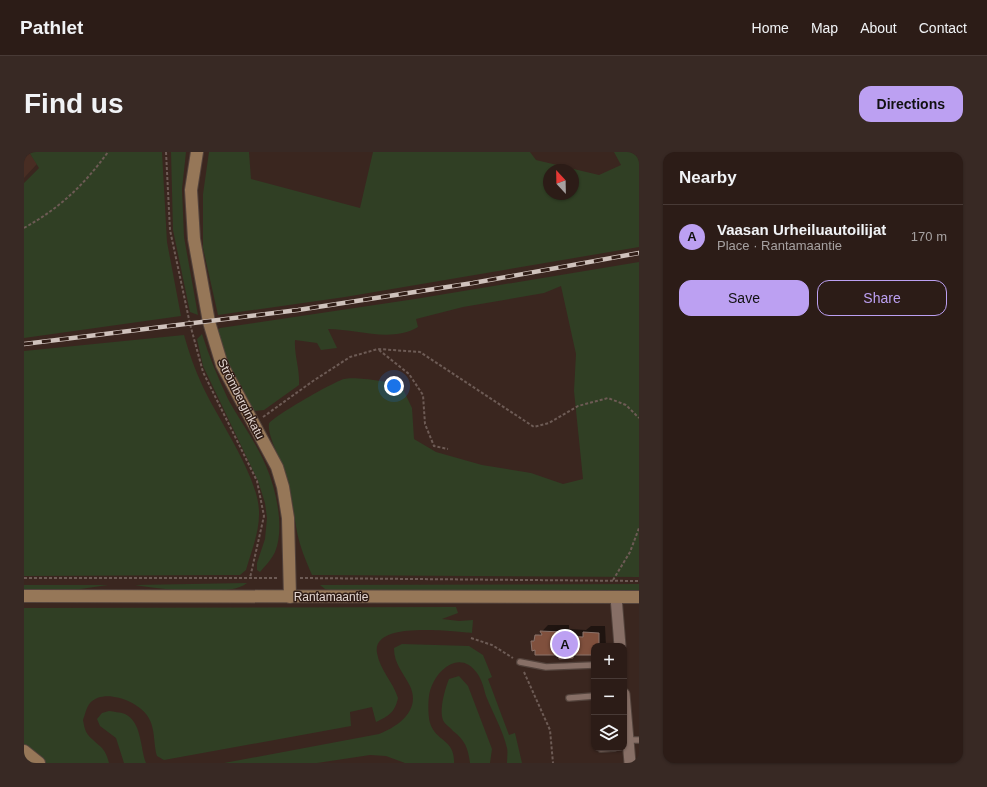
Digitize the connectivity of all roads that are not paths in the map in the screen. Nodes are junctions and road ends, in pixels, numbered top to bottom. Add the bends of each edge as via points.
1 (197, 152) edge
2 (24, 596) edge
3 (290, 597) junction
4 (616, 597) junction
5 (639, 597) edge
6 (620, 643) edge
7 (520, 662) road end
8 (591, 665) edge
9 (591, 696) edge
10 (569, 698) dead end
11 (627, 715) edge
12 (630, 744) edge
13 (24, 751) edge
14 (39, 763) edge
15 (630, 763) edge

1 - 3 main road, Strömberginkatu via 191,190 194,239 210,322 222,365 277,467 283,487 288,518
2 - 3 main road, Rantamaantie
3 - 4 main road, Rantamaantie
4 - 5 main road, Rantamaantie
4 - 6 street
7 - 8 lane via 546,667
9 - 10 lane
11 - 12 street
12 - 15 street
13 - 14 main road

